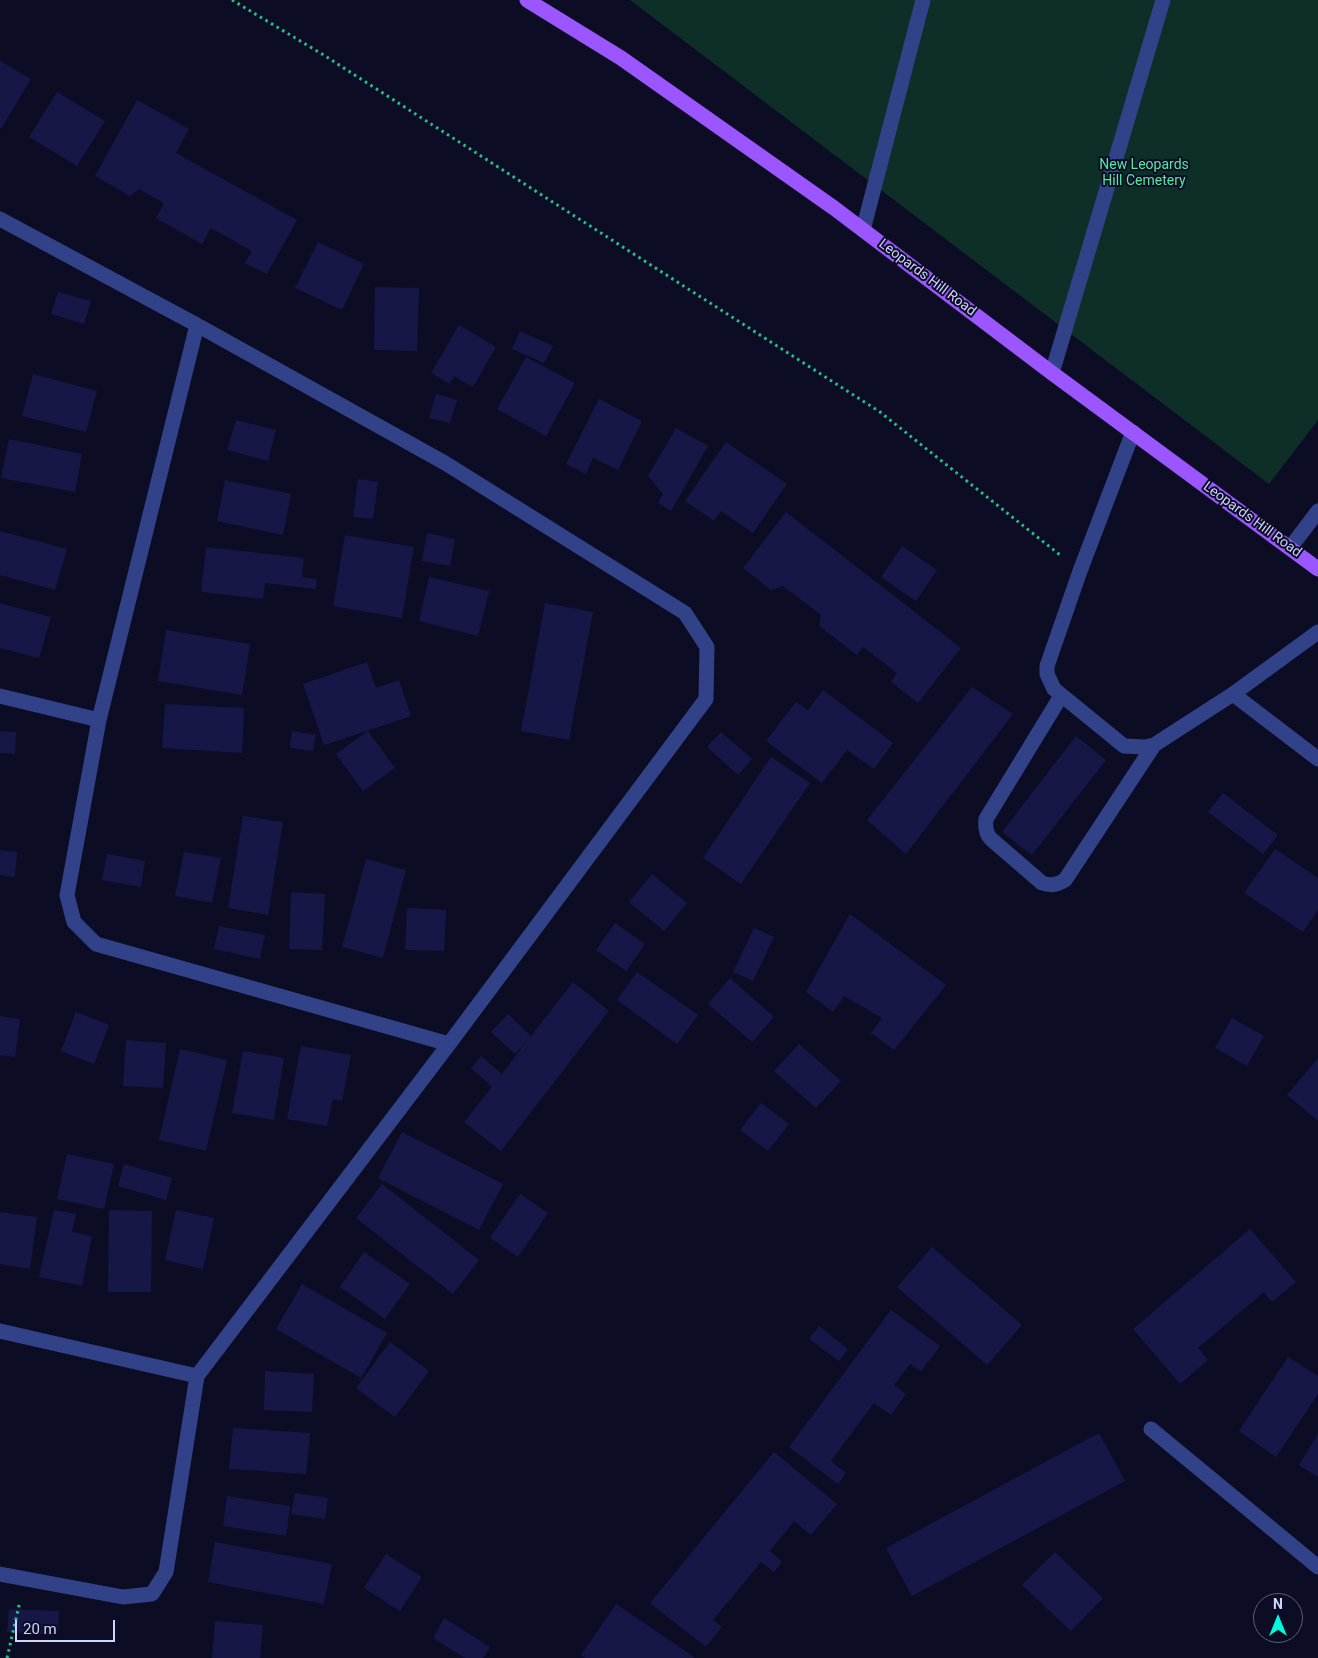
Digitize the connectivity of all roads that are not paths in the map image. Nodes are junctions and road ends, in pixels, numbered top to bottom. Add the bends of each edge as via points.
1 (527, 0) edge
2 (923, 0) edge
3 (1163, 0) edge
4 (0, 219) edge
5 (863, 230) junction
6 (197, 325) junction
7 (1052, 373) junction
8 (1133, 432) junction
9 (1318, 511) edge
10 (1290, 548) junction
11 (1318, 569) edge
12 (1318, 632) edge
13 (1233, 694) junction
14 (0, 696) edge
15 (1061, 696) junction
16 (99, 720) junction
17 (1154, 744) junction
18 (1318, 759) edge
19 (449, 1044) junction
20 (0, 1331) edge
21 (197, 1376) junction
22 (1151, 1429) dead end
23 (1318, 1567) edge
24 (0, 1574) edge

1 - 5 main road, Leopards Hill Road via 620,58
2 - 5 street
3 - 7 street
4 - 6 street
5 - 7 main road, Leopards Hill Road
6 - 16 street
6 - 19 street via 445,463 685,613 707,648 706,699
7 - 8 main road, Leopards Hill Road
8 - 10 main road, Leopards Hill Road
8 - 15 street via 1047,666 1051,683
9 - 10 street
10 - 11 main road, Leopards Hill Road
12 - 13 street
13 - 17 street
13 - 18 street
14 - 16 street
15 - 17 street via 1124,746
15 - 17 street via 985,825 991,840 1042,883 1057,885 1065,880
16 - 19 street via 67,895 74,922 96,944
19 - 21 street
20 - 21 street
21 - 24 street via 166,1572 152,1594 123,1597
22 - 23 street

